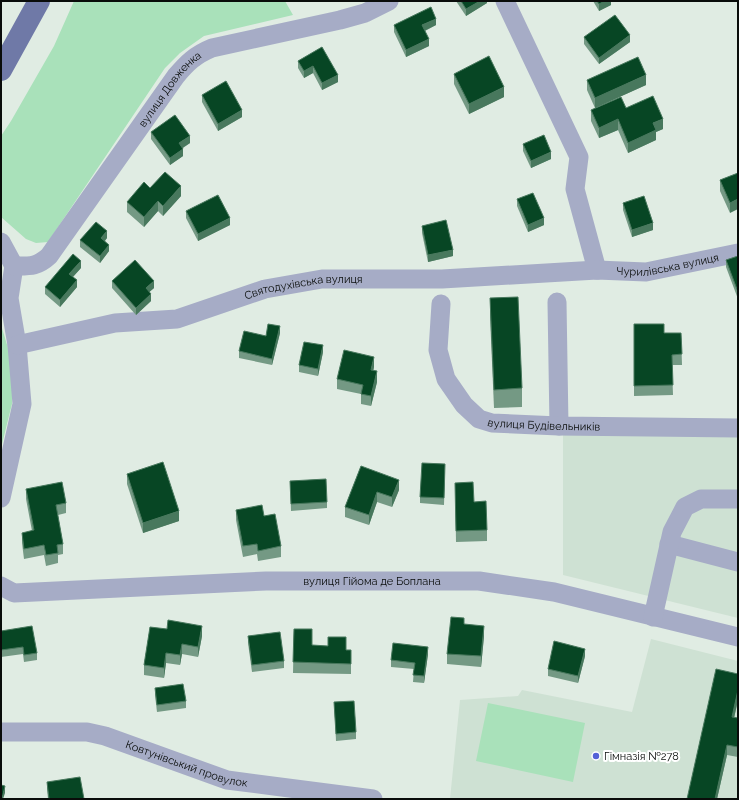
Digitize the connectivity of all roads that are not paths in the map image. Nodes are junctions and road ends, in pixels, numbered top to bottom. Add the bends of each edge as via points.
1 (39, 1) edge
2 (389, 1) edge
3 (505, 1) edge
4 (1, 70) edge
5 (1, 242) edge
6 (738, 253) edge
7 (14, 266) junction
8 (597, 270) junction
9 (557, 302) dead end
10 (440, 304) dead end
11 (17, 345) junction
12 (559, 426) junction
13 (738, 428) edge
14 (1, 498) edge
15 (738, 498) edge
16 (669, 544) junction
17 (738, 562) edge
18 (1, 586) edge
19 (653, 617) junction
20 (738, 637) edge
21 (1, 732) edge
22 (373, 799) edge

1 - 4 main road
2 - 7 street, вулиця Довженка via 364,14 212,48 189,61 44,262 36,266
3 - 8 street via 579,157 575,189
5 - 7 street
6 - 8 street, Чурилівська вулиця via 646,272
7 - 11 street via 9,298
8 - 11 street, Святодухівська вулиця via 442,279 322,279 265,289 177,319 115,323
9 - 12 street
10 - 12 street, вулиця Будівельників via 438,350 446,379 464,405 479,419 492,423
11 - 14 street via 22,404
12 - 13 street, вулиця Будівельників
15 - 16 street via 701,499 685,507 672,532
16 - 17 street
16 - 19 street
18 - 19 street, вулиця Гійома де Боплана via 14,593 266,581 479,581 554,592
19 - 20 street, вулиця Гійома де Боплана
21 - 22 street, Ковтунівський провулок via 87,732 105,736 228,780

